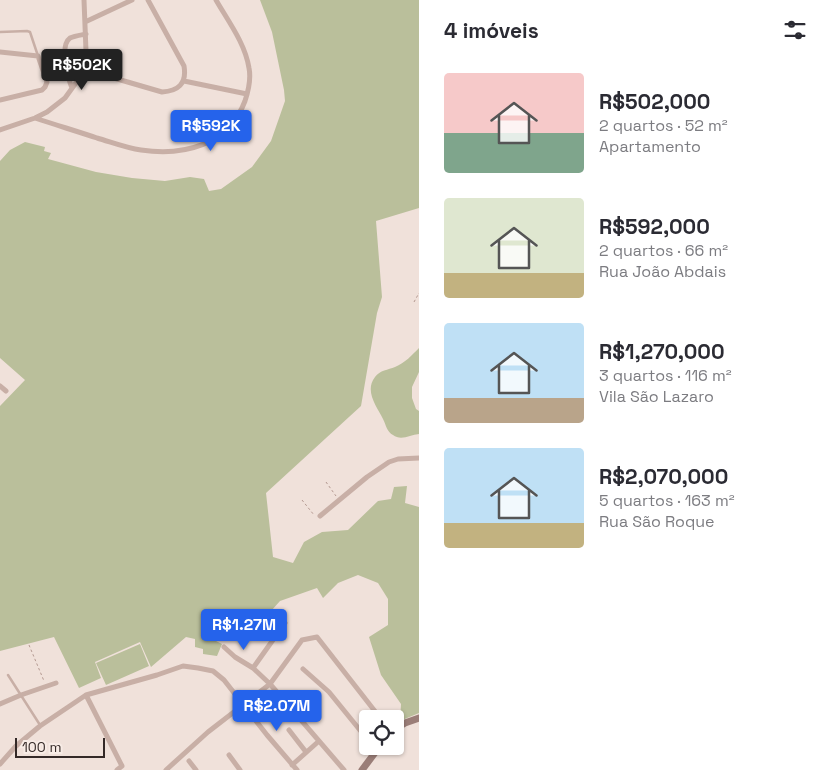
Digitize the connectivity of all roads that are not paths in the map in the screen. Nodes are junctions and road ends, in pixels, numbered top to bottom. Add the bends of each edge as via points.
1 (84, 0) edge
2 (132, 0) edge
3 (148, 0) edge
4 (216, 0) edge
5 (85, 22) junction
6 (0, 32) edge
7 (86, 34) junction
8 (0, 52) edge
9 (38, 56) junction
10 (83, 69) junction
11 (184, 80) junction
12 (72, 88) junction
13 (248, 94) junction
14 (0, 100) edge
15 (35, 118) junction
16 (0, 130) edge
17 (0, 386) edge
18 (6, 391) dead end
19 (419, 458) edge
20 (320, 516) road end
21 (285, 623) dead end
22 (224, 647) dead end
23 (253, 668) junction
24 (303, 669) dead end
25 (8, 675) dead end
26 (56, 683) dead end
27 (270, 684) junction
28 (21, 694) junction
29 (86, 695) junction
30 (0, 704) edge
31 (244, 705) junction
32 (374, 710) edge
33 (419, 718) edge
34 (404, 724) edge
35 (40, 726) junction
36 (359, 729) edge
37 (289, 730) dead end
38 (319, 741) junction
39 (306, 752) junction
40 (229, 755) dead end
41 (372, 755) edge
42 (189, 761) dead end
43 (0, 764) edge
44 (292, 765) junction
45 (117, 770) edge
46 (166, 770) edge
47 (196, 770) edge
48 (240, 770) edge
49 (296, 770) edge
50 (344, 770) edge
51 (362, 770) edge

1 - 5 street
2 - 5 street
3 - 11 street via 184,66
4 - 13 street via 246,54 250,70
5 - 7 street
6 - 9 lane via 30,32
7 - 10 street
7 - 12 street via 66,42 66,67
8 - 9 street
9 - 14 street via 47,82 45,87
10 - 11 street via 162,92 170,92
10 - 12 street
11 - 13 street
12 - 15 street via 56,106
13 - 15 street via 234,122 224,132 209,142 180,151 138,150
15 - 16 street
17 - 18 street
19 - 20 street via 389,462
21 - 23 street
22 - 23 street
23 - 27 street
24 - 36 street via 329,692
25 - 28 lane
26 - 28 street
27 - 31 street
27 - 32 street via 302,640 317,637
27 - 38 street
28 - 30 street
28 - 35 lane
29 - 31 street via 183,666 213,671
29 - 35 street
29 - 45 street via 122,766
31 - 44 street
31 - 46 street via 216,725
33 - 34 street
35 - 43 street
37 - 39 street
38 - 39 street
38 - 50 street
39 - 44 street
40 - 48 street
41 - 51 street
42 - 47 street
44 - 49 street

